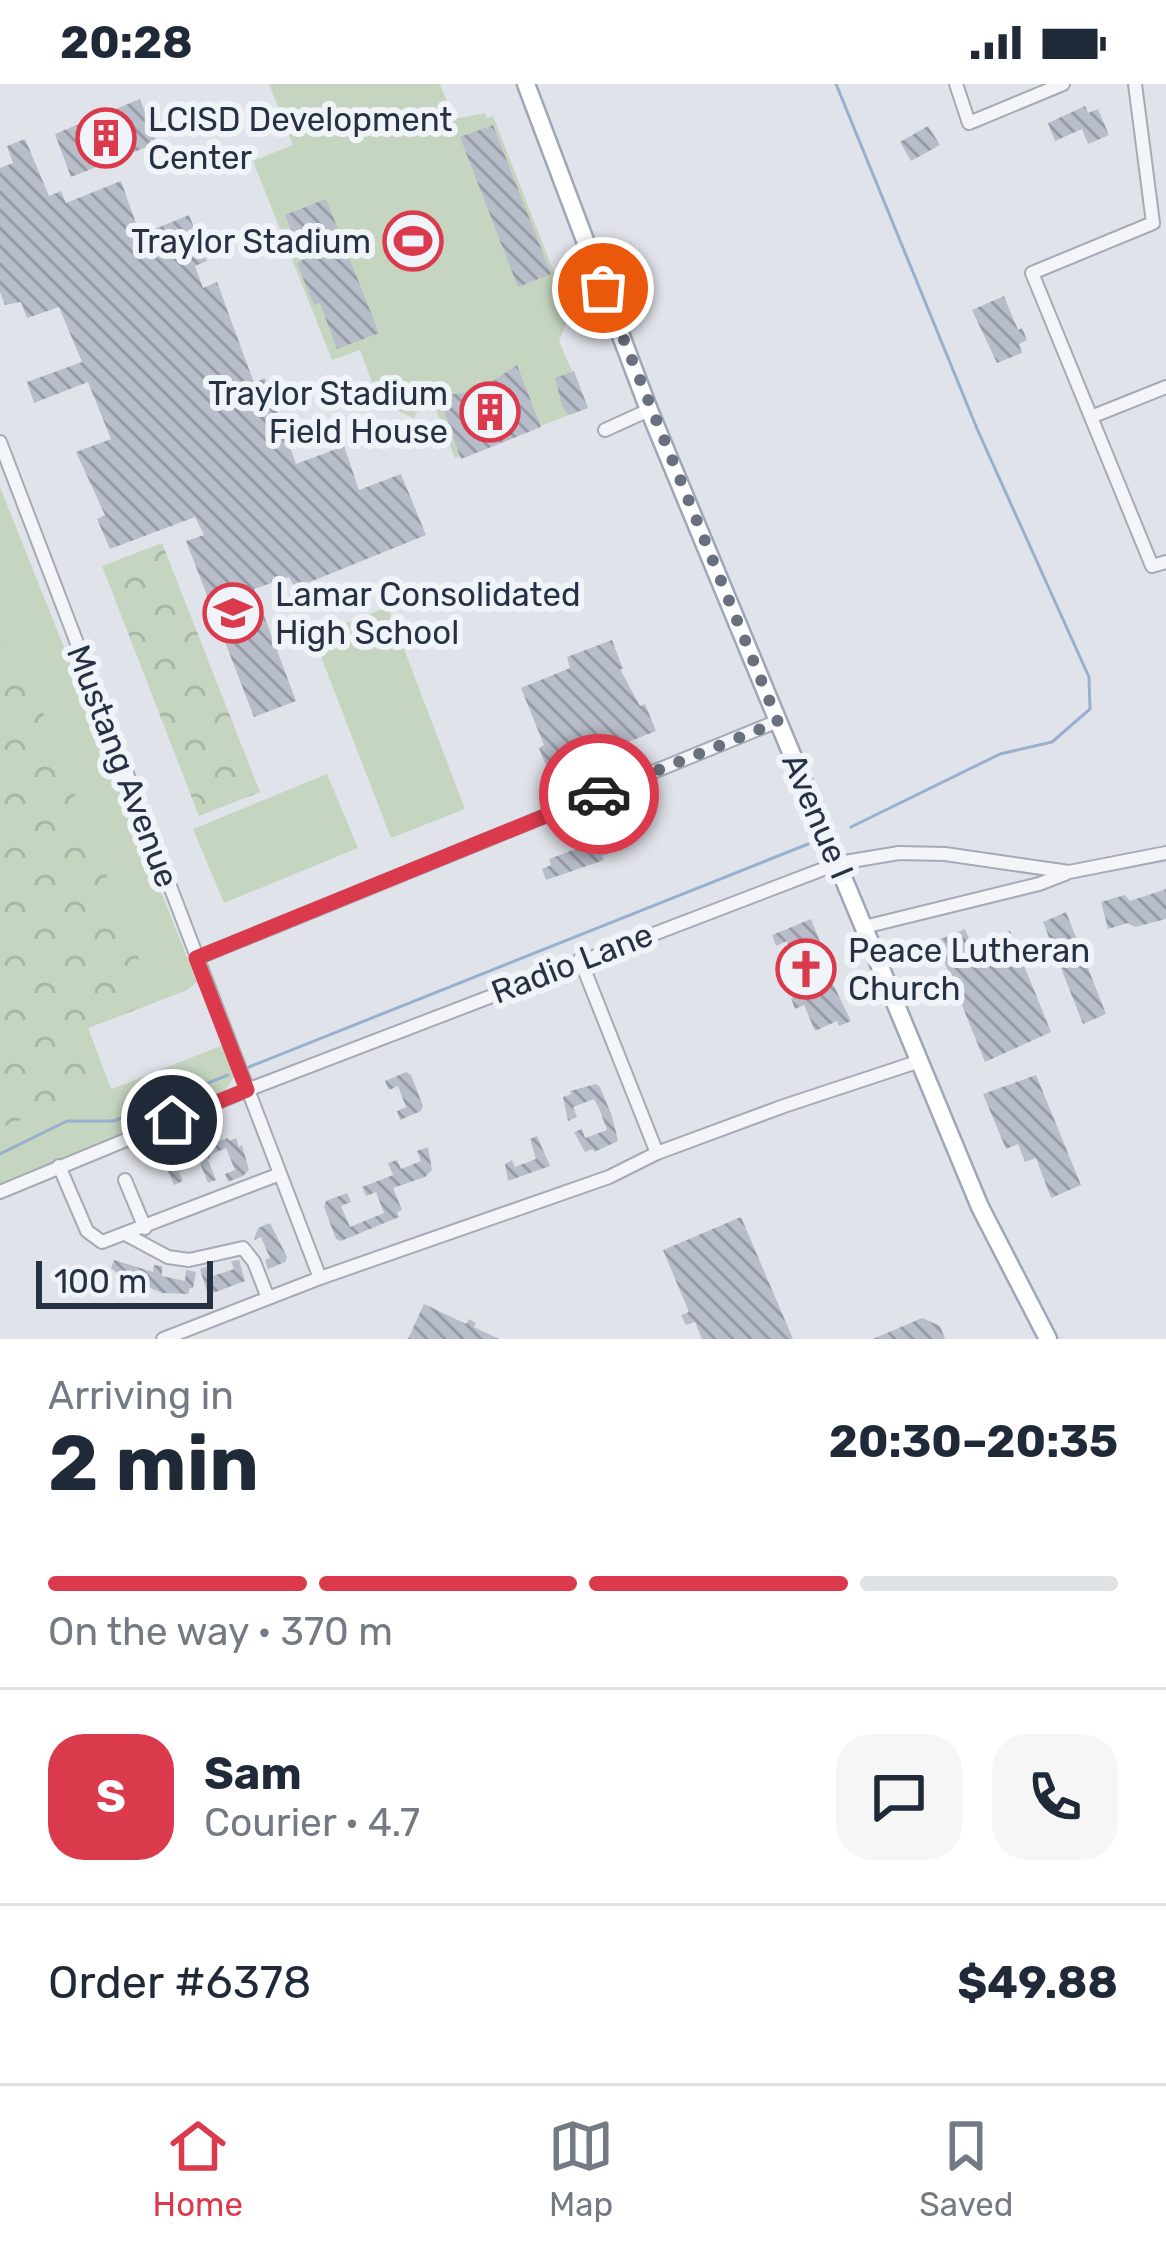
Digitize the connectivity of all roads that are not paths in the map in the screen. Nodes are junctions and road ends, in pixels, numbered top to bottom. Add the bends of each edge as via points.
1 (526, 84) edge
2 (956, 84) edge
3 (1063, 84) edge
4 (1135, 84) edge
5 (1166, 387) edge
6 (649, 410) junction
7 (1091, 417) junction
8 (605, 430) dead end
9 (1, 448) edge
10 (1159, 564) edge
11 (778, 722) junction
12 (1166, 853) edge
13 (838, 863) junction
14 (1069, 872) junction
15 (863, 926) junction
16 (196, 958) junction
17 (580, 959) junction
18 (920, 1061) junction
19 (247, 1090) junction
20 (657, 1153) junction
21 (59, 1166) junction
22 (280, 1174) junction
23 (124, 1180) dead end
24 (0, 1192) edge
25 (145, 1228) junction
26 (127, 1235) junction
27 (320, 1278) junction
28 (268, 1298) junction
29 (163, 1339) edge
30 (1048, 1339) edge

1 - 6 main road, Avenue I
2 - 3 street via 969,123
4 - 7 street via 1153,223 1032,273
5 - 7 street
6 - 8 street
6 - 11 main road, Avenue I
7 - 10 street
9 - 16 street, Mustang Avenue
11 - 13 main road, Avenue I
11 - 16 street
12 - 14 street, Radio Lane
13 - 14 street, Radio Lane via 945,854
13 - 15 main road, Avenue I
13 - 17 street, Radio Lane
14 - 15 street
15 - 18 main road, Avenue I
16 - 19 street, Mustang Avenue
17 - 19 street, Radio Lane
17 - 20 street
18 - 20 street
18 - 30 main road, Avenue I via 980,1207
19 - 21 street, Radio Lane
19 - 22 street, Mustang Avenue
20 - 27 street
21 - 24 street, Radio Lane
21 - 26 street via 94,1239
22 - 25 street
22 - 27 street, Mustang Avenue
23 - 25 street
25 - 26 street
26 - 28 street via 189,1260 243,1248
27 - 28 street
28 - 29 street

